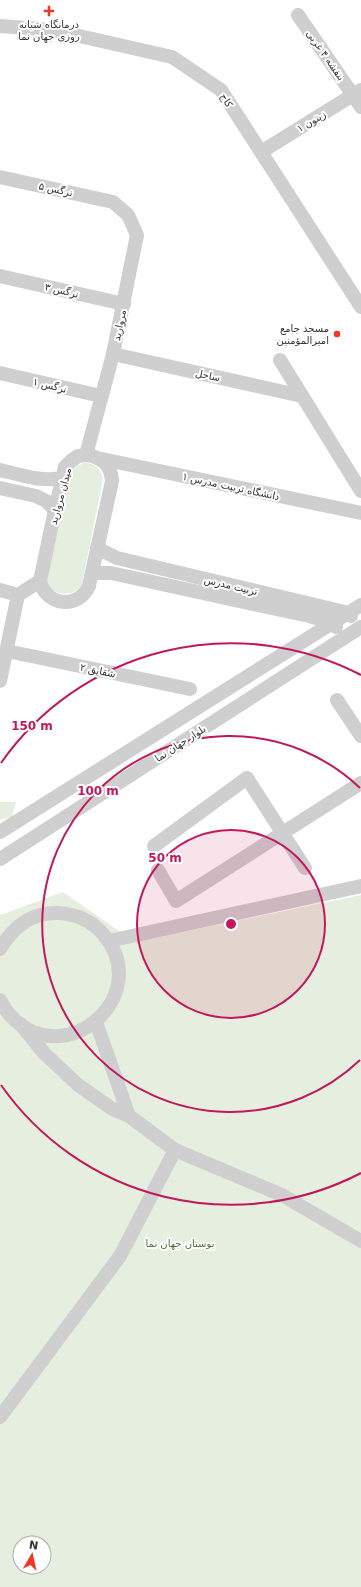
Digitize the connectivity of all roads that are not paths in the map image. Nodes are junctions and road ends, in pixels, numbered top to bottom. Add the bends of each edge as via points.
1 (298, 15) dead end
2 (0, 26) edge
3 (357, 93) edge
4 (361, 107) edge
5 (261, 152) junction
6 (0, 177) edge
7 (113, 202) joint
8 (0, 276) edge
9 (124, 304) junction
10 (361, 307) edge
11 (113, 354) junction
12 (280, 360) dead end
13 (0, 373) edge
14 (101, 396) junction
15 (302, 396) junction
16 (86, 455) junction
17 (102, 459) junction
18 (0, 470) edge
19 (63, 478) junction
20 (0, 488) edge
21 (361, 491) edge
22 (55, 510) junction
23 (361, 513) edge
24 (97, 548) junction
25 (92, 573) junction
26 (40, 582) junction
27 (0, 590) edge
28 (18, 595) junction
29 (361, 605) edge
30 (348, 613) junction
31 (333, 623) junction
32 (360, 627) edge
33 (343, 637) junction
34 (7, 651) junction
35 (0, 681) edge
36 (190, 689) dead end
37 (337, 700) dead end
38 (361, 736) edge
39 (361, 783) edge
40 (0, 832) edge
41 (282, 833) junction
42 (154, 846) dead end
43 (0, 859) edge
44 (304, 868) dead end
45 (158, 870) dead end
46 (361, 886) edge
47 (2, 940) edge
48 (109, 941) junction
49 (0, 1000) edge
50 (96, 1022) junction
51 (24, 1027) junction
52 (129, 1116) junction
53 (175, 1150) junction
54 (361, 1241) edge
55 (0, 1417) edge

1 - 3 street, بنفشه ۴ غربی
2 - 5 street, کاج via 53,30 172,57 221,90
3 - 4 street, بنفشه ۴ غربی
3 - 5 street, زیتون ۱
5 - 10 street, کاج
6 - 7 street, ۵ نرگس
7 - 9 street, مروارید via 128,215 137,235
8 - 9 street, نرگس ۳
9 - 11 street, مروارید
11 - 14 street, مروارید
11 - 15 street, ساحل
12 - 15 street
13 - 14 street, نرگس ۱
14 - 16 street, مروارید
15 - 21 street
16 - 17 street
16 - 19 street, میدان مروارید via 78,456 71,461
17 - 23 street, ۱ دانشگاه تربیت مدرس
17 - 24 street via 108,465 112,481
18 - 19 street via 39,479
19 - 22 street, میدان مروارید
20 - 22 street via 36,496
22 - 26 street, میدان مروارید
24 - 25 street
24 - 30 street, تربیت مدرس via 118,558
25 - 26 street via 86,593 75,602 67,603 53,598 42,589
25 - 31 street, تربیت مدرس via 111,573
26 - 28 street
27 - 28 street
28 - 34 street
29 - 30 street, بلوار جهان نما
30 - 31 street, بلوار جهان نما
30 - 32 street
31 - 33 street
31 - 40 street, بلوار جهان نما
32 - 33 street, بلوار جهان نما
33 - 43 street, بلوار جهان نما
34 - 35 street
34 - 36 street, شقایق ۲
37 - 38 street
39 - 41 street
41 - 42 street via 247,778
41 - 44 street
41 - 45 street via 176,901
46 - 48 street
47 - 48 street via 33,917 67,913 83,918 98,928
48 - 50 street via 116,957 119,975 116,993 108,1009
49 - 51 street via 10,1015
50 - 51 street via 80,1032 61,1036 41,1034
50 - 52 street
51 - 52 street via 44,1053 78,1084 111,1108
52 - 53 street
53 - 54 street via 282,1195
53 - 55 street via 120,1256

